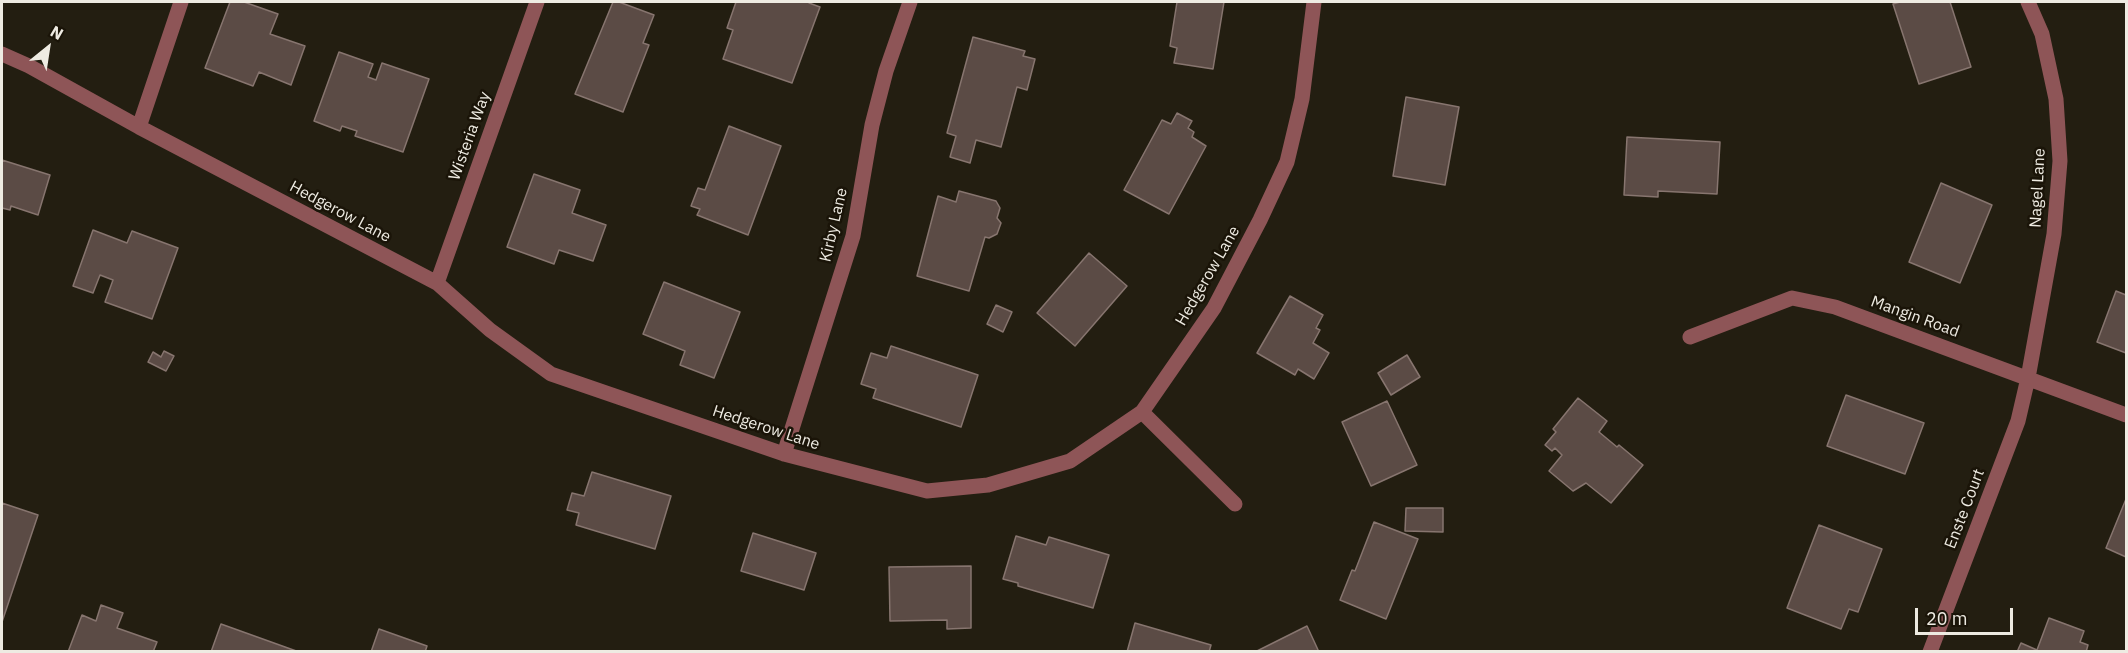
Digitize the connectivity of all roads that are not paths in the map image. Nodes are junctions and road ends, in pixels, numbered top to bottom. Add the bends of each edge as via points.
1 (181, 2) edge
2 (537, 2) edge
3 (910, 2) edge
4 (1314, 2) edge
5 (2028, 2) edge
6 (2, 54) edge
7 (139, 127) junction
8 (437, 282) junction
9 (1690, 337) dead end
10 (2028, 378) junction
11 (1142, 412) junction
12 (2127, 415) edge
13 (784, 454) junction
14 (1235, 504) dead end
15 (1930, 651) edge

1 - 7 street
2 - 8 street, Wisteria Way
3 - 13 street, Kirby Lane via 872,125 853,236
4 - 11 street, Hedgerow Lane via 1302,99 1287,162 1214,308
5 - 10 street, Nagel Lane via 2042,34 2056,99 2060,161 2054,234
6 - 7 street, Hedgerow Lane
7 - 8 street, Hedgerow Lane
8 - 13 street, Hedgerow Lane via 490,330 551,374
9 - 10 street, Mangin Road via 1792,298 1835,307
10 - 12 street, Mangin Road
10 - 15 street, Enste Court via 2018,421
11 - 13 street, Hedgerow Lane via 1070,461 988,485 927,490
11 - 14 street

